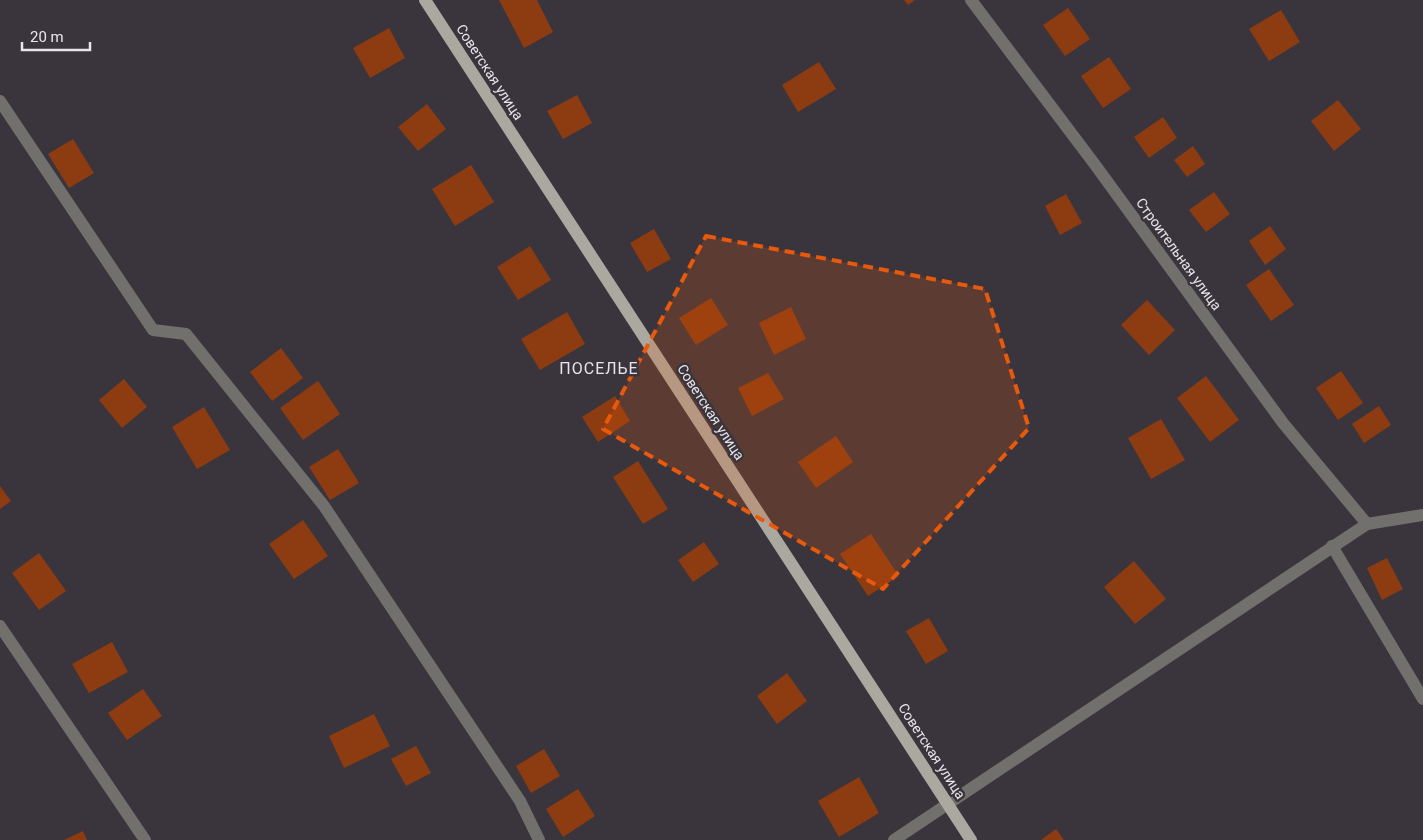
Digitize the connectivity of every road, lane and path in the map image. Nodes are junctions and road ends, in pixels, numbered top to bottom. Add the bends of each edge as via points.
1 (425, 0) edge
2 (971, 0) edge
3 (0, 101) edge
4 (1423, 514) edge
5 (1366, 524) junction
6 (1332, 546) junction
7 (0, 626) edge
8 (1423, 699) edge
9 (948, 804) junction
10 (145, 840) edge
11 (539, 840) edge
12 (894, 840) edge
13 (971, 840) edge

1 - 9 main road, Советская улица
2 - 5 street, Строительная улица via 1283,423
3 - 11 street via 153,330 186,334 324,506 520,801
4 - 5 street
5 - 6 street
6 - 8 street
6 - 9 street
7 - 10 street
9 - 12 street
9 - 13 main road, Советская улица

